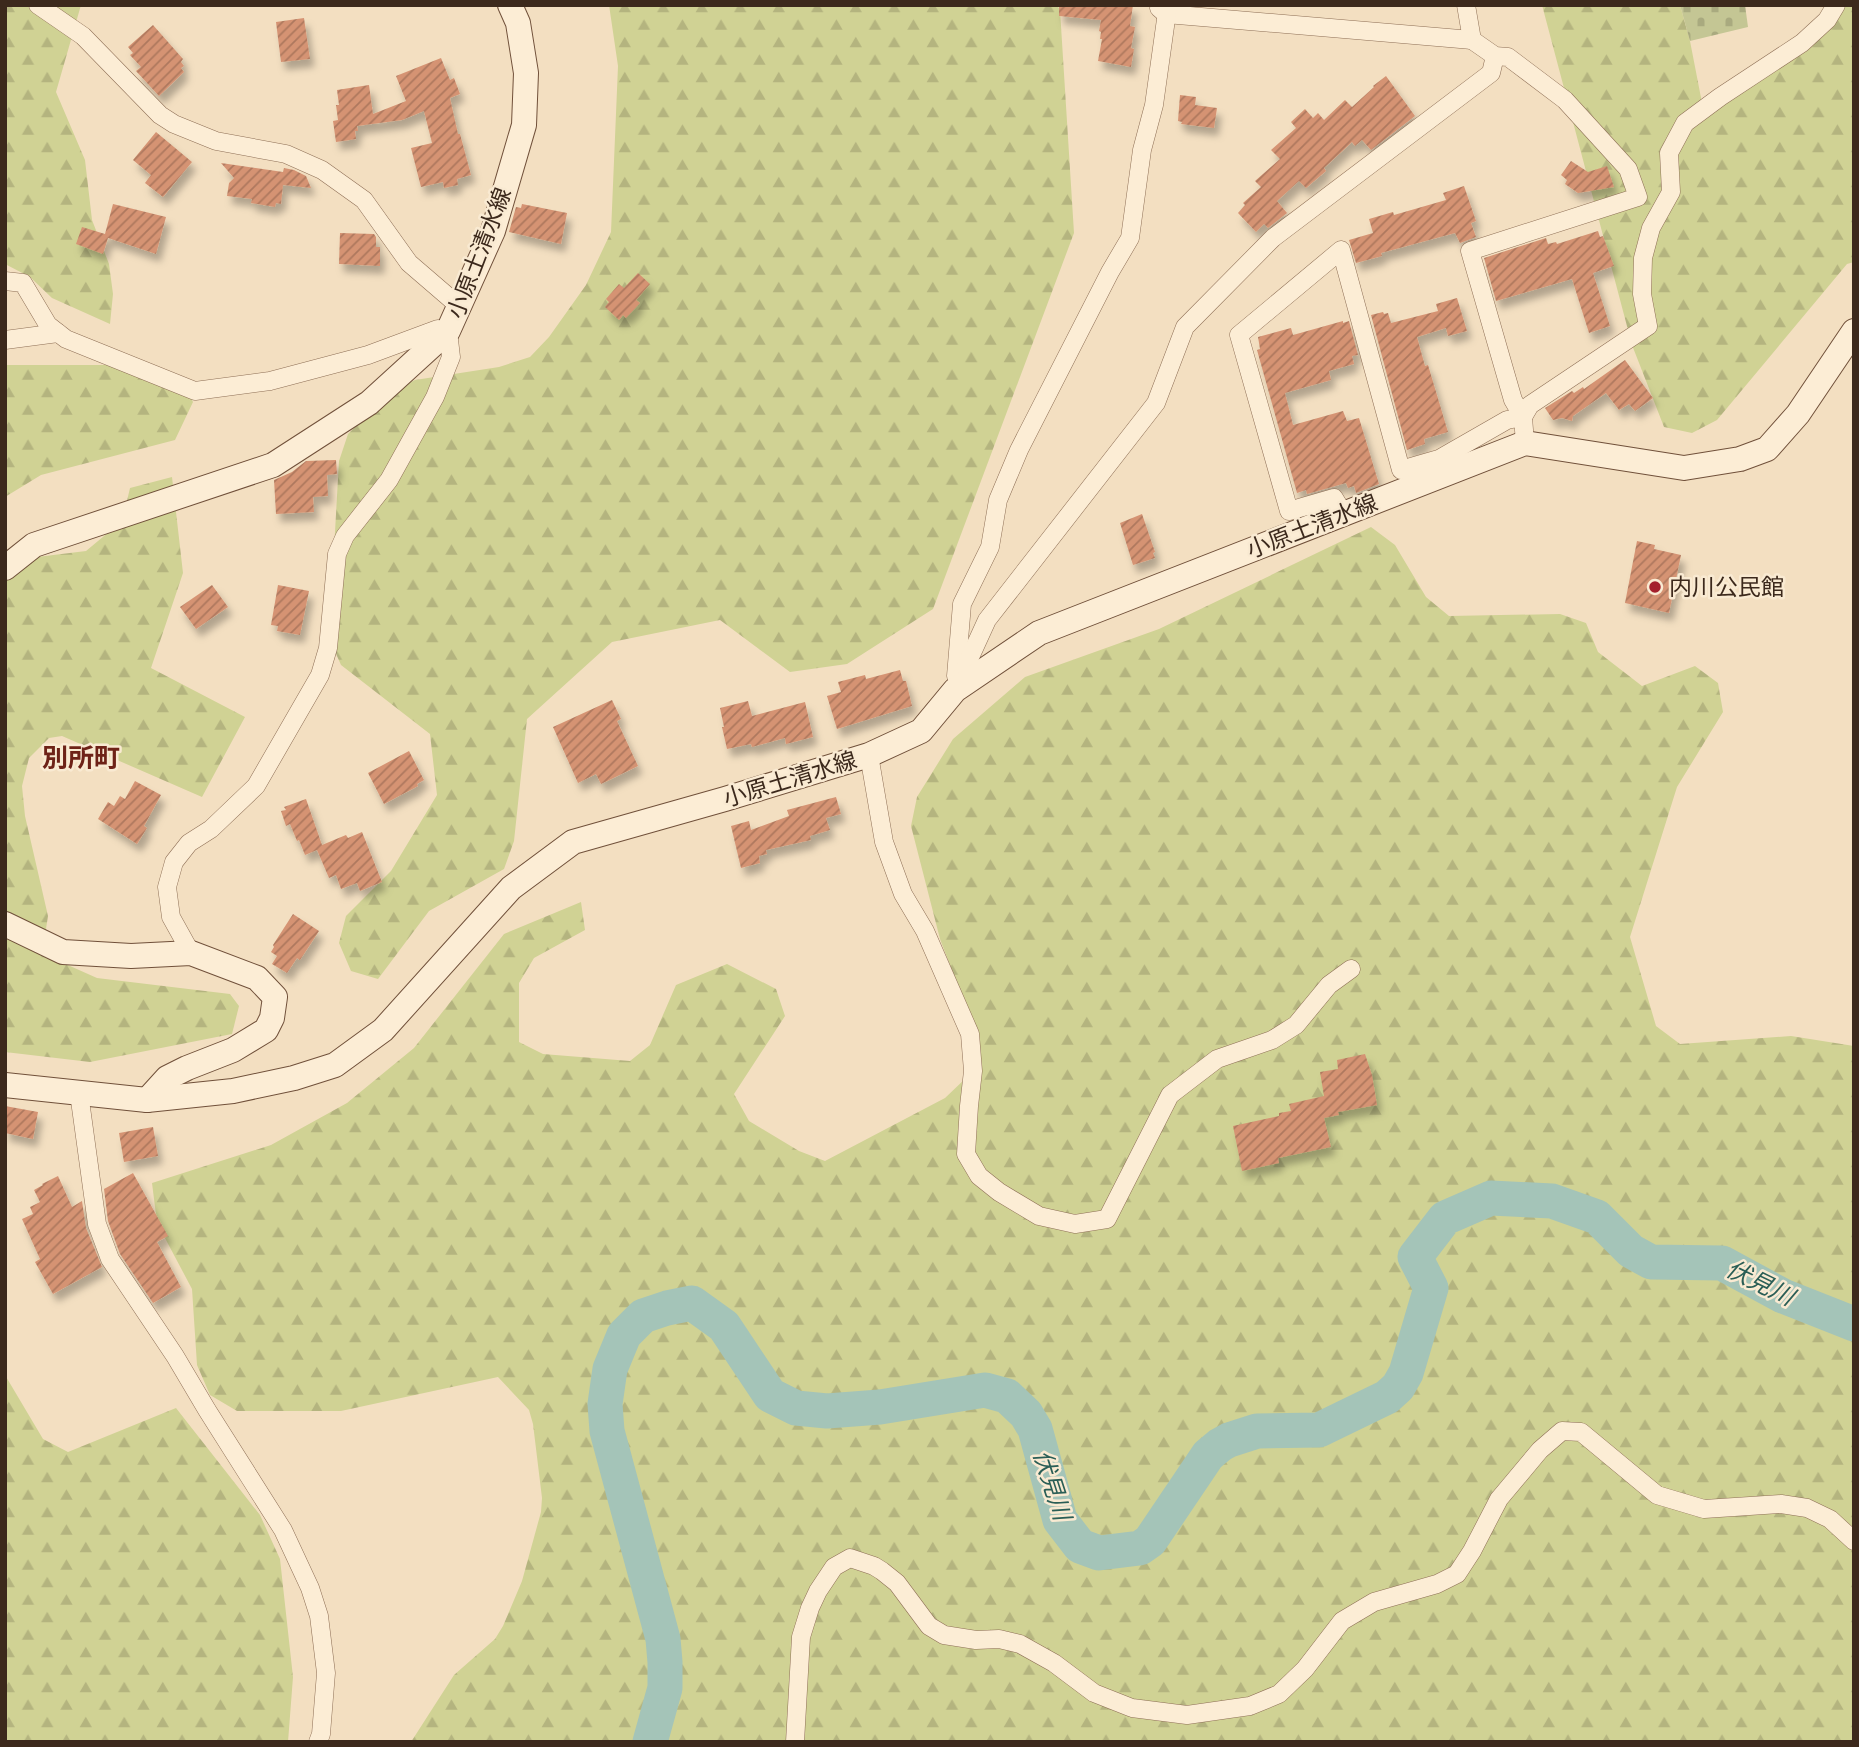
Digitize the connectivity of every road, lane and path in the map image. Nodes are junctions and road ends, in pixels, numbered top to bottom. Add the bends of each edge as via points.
1 (38, 5) edge
2 (510, 5) edge
3 (1466, 5) edge
4 (1836, 5) edge
5 (1163, 8) edge
6 (1472, 40) junction
7 (1495, 56) junction
8 (5, 281) edge
9 (459, 306) junction
10 (448, 331) junction
11 (1854, 331) edge
12 (58, 333) junction
13 (5, 340) edge
14 (1523, 417) junction
15 (1525, 443) junction
16 (1344, 514) junction
17 (5, 568) edge
18 (955, 690) junction
19 (869, 754) junction
20 (5, 924) edge
21 (191, 953) junction
22 (1352, 969) dead end
23 (5, 1085) edge
24 (79, 1093) junction
25 (147, 1100) junction
26 (1854, 1541) edge
27 (317, 1742) edge
28 (795, 1742) edge

1 - 9 street via 83,36 174,124 216,141 286,154 323,170 364,200 409,263
2 - 9 main road, 小原土清水線 via 518,23 526,73 524,125 493,231
3 - 6 street
4 - 14 street via 1802,43 1685,123 1669,153 1671,192 1651,228 1643,258 1642,294 1648,326 1530,405
5 - 6 street
5 - 18 street via 1154,105 1142,149 1130,238 1019,450 998,500 990,547 961,604
6 - 7 street
7 - 14 street via 1508,57 1565,100 1628,169 1638,197 1470,251 1513,400
7 - 18 street via 1491,73 1273,238 1185,327 1156,403 987,620
8 - 12 street via 23,283 48,325
9 - 10 main road, 小原土清水線
10 - 12 street via 438,330 368,355 270,381 195,391
10 - 17 main road, 小原土清水線 via 369,403 273,465 34,545
10 - 21 street via 451,357 435,397 389,480 345,536 337,554 328,648 320,676 256,786 211,829 188,843 174,862 167,887 171,917
11 - 15 main road via 1798,414 1767,449 1740,459 1685,468
12 - 13 street
14 - 15 street
14 - 16 street via 1507,420 1439,459 1401,470 1341,250 1239,335 1289,511 1334,498
15 - 16 main road, 小原土清水線
16 - 18 main road, 小原土清水線 via 1040,633
18 - 19 main road, 小原土清水線 via 921,731
19 - 22 street via 884,842 970,1034 973,1071 967,1154 979,1176 1039,1216 1075,1224 1107,1219 1170,1095 1217,1059 1272,1040 1296,1025 1329,985
19 - 25 main road, 小原土清水線 via 573,842 511,888 383,1030 335,1065 233,1091
20 - 21 main road via 63,952
21 - 25 main road via 257,978 275,996 272,1018 266,1030 167,1079
23 - 24 main road, 小原土清水線
24 - 25 main road, 小原土清水線
24 - 27 street via 97,1224 110,1259 277,1520 310,1588 319,1616 326,1673
26 - 28 street via 1830,1519 1807,1508 1781,1504 1704,1509 1657,1495 1581,1432 1563,1431 1540,1450 1499,1499 1457,1574 1374,1602 1342,1621 1279,1694 1250,1706 1187,1716 1132,1708 1094,1693 1020,1644 944,1635 929,1626 897,1583 874,1566 850,1558 834,1567 818,1591 800,1637

